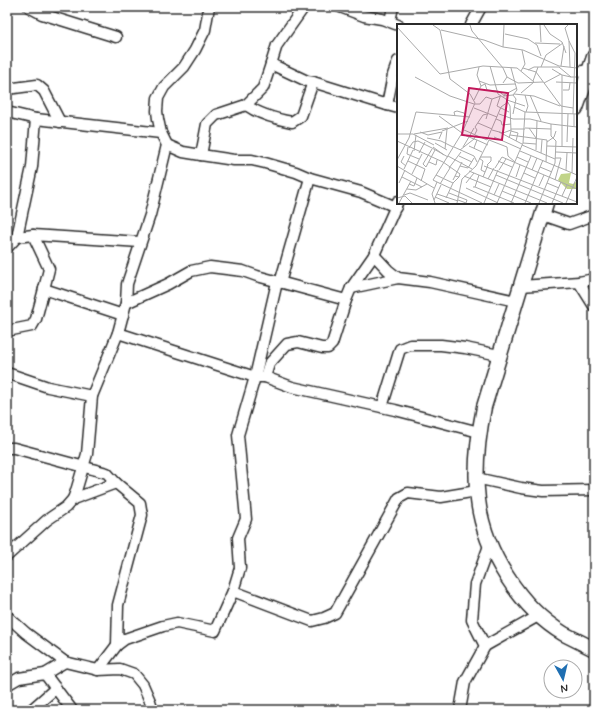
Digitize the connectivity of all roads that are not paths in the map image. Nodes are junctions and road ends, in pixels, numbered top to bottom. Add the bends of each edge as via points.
1 (29, 7) edge
2 (209, 7) edge
3 (304, 7) edge
4 (340, 7) edge
5 (393, 7) edge
6 (481, 7) edge
7 (394, 23) edge
8 (472, 24) edge
9 (116, 36) dead end
10 (272, 64) junction
11 (587, 66) edge
12 (397, 67) edge
13 (313, 82) junction
14 (589, 85) edge
15 (7, 89) edge
16 (246, 105) junction
17 (387, 105) junction
18 (577, 106) edge
19 (397, 108) edge
20 (7, 112) edge
21 (36, 119) junction
22 (60, 122) junction
23 (161, 133) junction
24 (167, 146) junction
25 (201, 156) junction
26 (310, 178) junction
27 (397, 204) edge
28 (545, 209) edge
29 (594, 215) edge
30 (34, 235) junction
31 (17, 237) junction
32 (140, 242) junction
33 (7, 248) edge
34 (374, 255) junction
35 (398, 278) junction
36 (594, 279) edge
37 (279, 282) junction
38 (579, 282) junction
39 (522, 286) junction
40 (352, 288) junction
41 (44, 290) junction
42 (346, 300) junction
43 (516, 301) junction
44 (126, 303) junction
45 (594, 306) edge
46 (123, 315) junction
47 (7, 331) edge
48 (118, 333) junction
49 (499, 355) junction
50 (7, 373) edge
51 (260, 377) junction
52 (92, 396) junction
53 (382, 407) junction
54 (479, 432) junction
55 (7, 448) edge
56 (84, 466) junction
57 (116, 483) junction
58 (477, 484) junction
59 (594, 490) edge
60 (73, 499) junction
61 (490, 543) junction
62 (7, 556) edge
63 (233, 591) junction
64 (540, 615) junction
65 (8, 618) edge
66 (117, 645) junction
67 (486, 646) junction
68 (594, 649) edge
69 (65, 662) junction
70 (98, 670) junction
71 (45, 674) junction
72 (7, 685) edge
73 (56, 688) junction
74 (31, 710) edge
75 (72, 710) edge
76 (152, 710) edge
77 (460, 710) edge

1 - 9 street via 42,14
2 - 23 street via 205,30 195,50 158,98 157,111
3 - 10 street via 277,45
4 - 7 street
5 - 7 street
6 - 8 street
10 - 13 street
10 - 16 street via 263,88
11 - 14 main road
12 - 17 street
13 - 16 street via 301,116 292,122 254,111
13 - 17 street
14 - 18 main road
15 - 22 street via 37,85 44,92
16 - 25 street via 216,116 207,124
17 - 19 street
20 - 21 street
21 - 22 street
21 - 31 street via 32,167
22 - 23 street
23 - 24 street
24 - 25 street
24 - 32 street via 150,215
25 - 26 street via 252,160
26 - 27 street
26 - 37 street
27 - 34 street
28 - 29 street via 570,224
28 - 39 main road
30 - 31 street
30 - 32 street
30 - 41 street via 49,269
31 - 33 street
32 - 44 street via 127,284
34 - 35 street
34 - 40 street
35 - 40 street
35 - 43 street via 430,282
36 - 38 street
37 - 42 street
37 - 44 street via 243,271 210,267 191,271
37 - 51 street
38 - 39 street
38 - 45 street
39 - 43 main road
40 - 42 street
41 - 46 street
41 - 47 street via 32,326
42 - 51 street via 332,344 328,348 298,342 287,344
43 - 49 main road
44 - 46 street
46 - 48 street
48 - 51 street
48 - 52 street
49 - 53 street via 453,346 410,345 400,350
49 - 54 main road
50 - 52 street via 48,388
51 - 53 street via 292,387
51 - 63 street via 238,435 246,519 238,538 240,568
52 - 56 street
53 - 54 street
54 - 58 main road
55 - 56 street
56 - 57 street via 107,473
56 - 60 street
57 - 60 street
57 - 66 street via 140,503 142,515 118,605
58 - 59 street via 543,492
58 - 61 main road via 482,520
58 - 63 street via 441,497 408,493 399,498 335,613 324,618 312,621
60 - 62 street
61 - 64 main road via 506,576
61 - 67 street via 475,584 472,620
63 - 66 street via 215,631 177,623 125,639
64 - 67 street
64 - 68 main road via 563,633
65 - 69 street
66 - 70 street
67 - 77 street via 465,682
69 - 70 street
69 - 71 street
70 - 76 street via 120,669 134,674 143,685
71 - 72 street via 19,678
71 - 73 street
73 - 74 street
73 - 75 street

